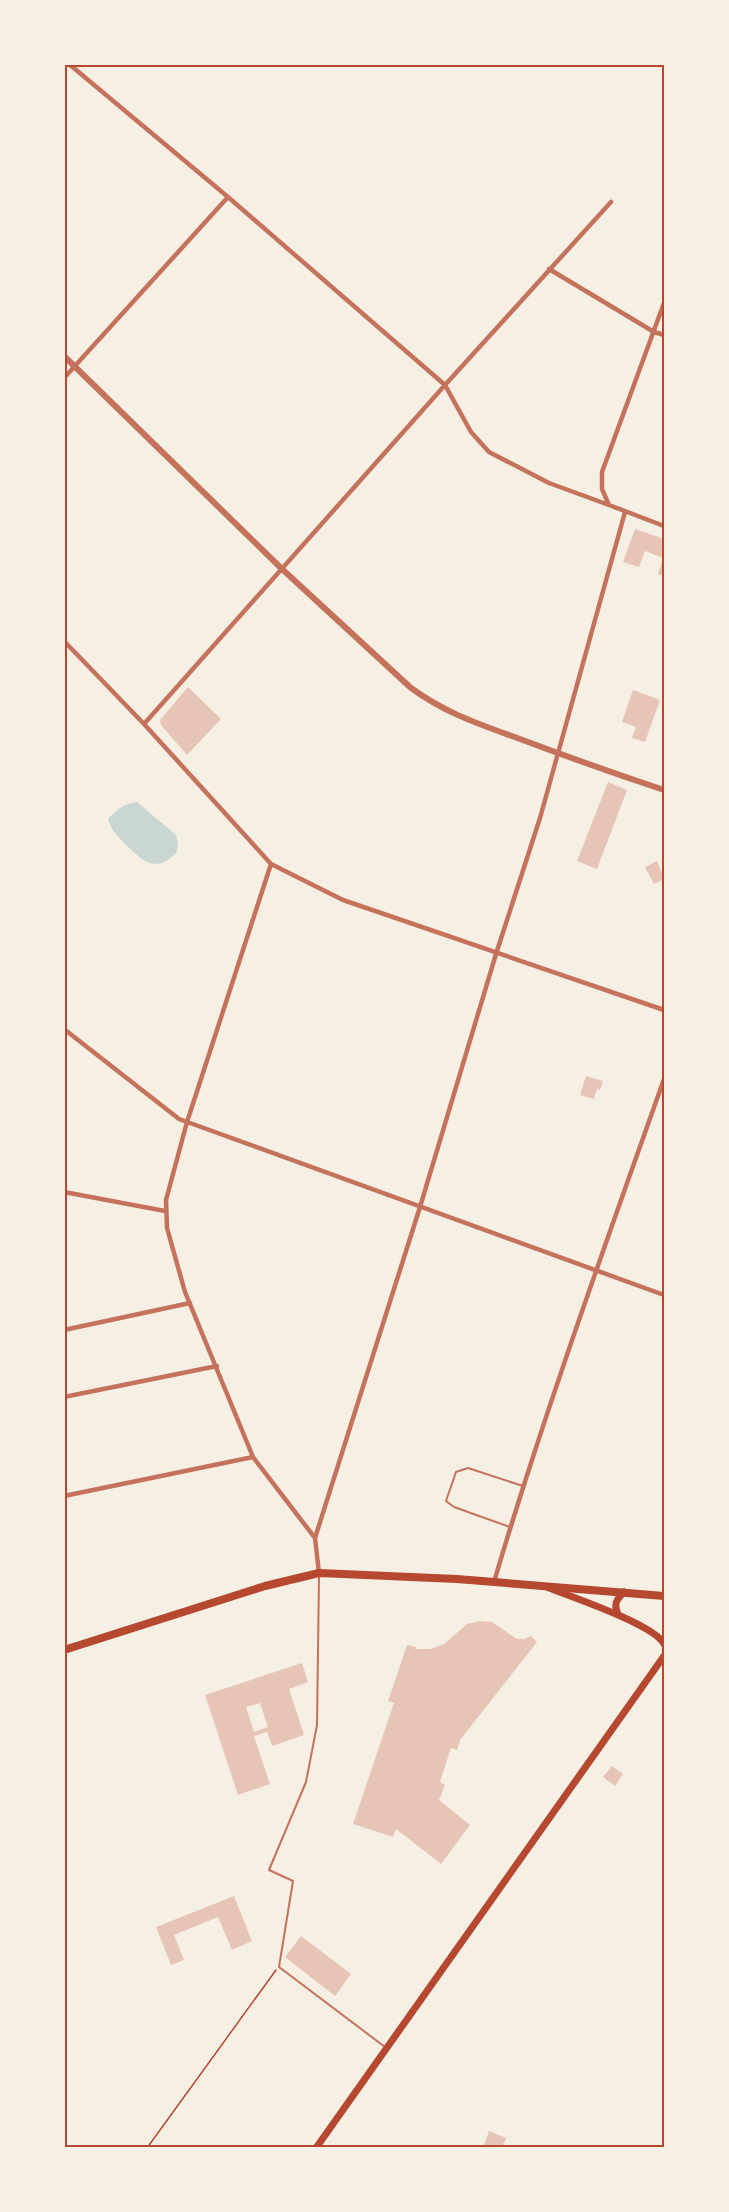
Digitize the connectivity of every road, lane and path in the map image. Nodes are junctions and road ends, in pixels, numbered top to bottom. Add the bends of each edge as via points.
1 (69, 64) edge
2 (228, 197) junction
3 (611, 202) dead end
4 (549, 269) junction
5 (664, 303) edge
6 (654, 332) junction
7 (664, 335) edge
8 (64, 356) edge
9 (74, 365) junction
10 (64, 378) edge
11 (445, 385) junction
12 (609, 505) junction
13 (625, 512) junction
14 (664, 526) edge
15 (282, 569) junction
16 (64, 641) edge
17 (144, 724) junction
18 (559, 754) junction
19 (664, 790) edge
20 (271, 864) junction
21 (496, 954) junction
22 (664, 1010) edge
23 (65, 1031) edge
24 (664, 1079) edge
25 (187, 1122) junction
26 (64, 1192) edge
27 (420, 1207) junction
28 (165, 1211) junction
29 (596, 1270) junction
30 (664, 1295) edge
31 (190, 1303) junction
32 (65, 1329) edge
33 (217, 1366) junction
34 (64, 1397) edge
35 (253, 1457) junction
36 (524, 1486) junction
37 (64, 1496) edge
38 (510, 1527) junction
39 (315, 1538) junction
40 (319, 1573) junction
41 (493, 1583) junction
42 (547, 1587) junction
43 (624, 1592) junction
44 (664, 1596) edge
45 (618, 1614) junction
46 (664, 1644) edge
47 (64, 1650) edge
48 (664, 1656) edge
49 (279, 1967) junction
50 (387, 2049) junction
51 (147, 2148) edge
52 (316, 2148) edge

1 - 2 street
2 - 9 street
2 - 11 street
3 - 4 street
4 - 6 street
4 - 11 street
5 - 6 street
6 - 7 street
6 - 12 street via 602,472 602,489
8 - 9 street
9 - 10 street
9 - 15 street
11 - 12 street via 471,432 489,452 549,483
11 - 15 street
12 - 13 street
13 - 14 street
13 - 18 street
15 - 17 street
15 - 18 street via 434,705
16 - 17 street
17 - 20 street
18 - 19 street
18 - 21 street
20 - 21 street via 343,900
20 - 25 street
21 - 22 street
21 - 27 street
23 - 25 street
24 - 29 street
25 - 27 street
25 - 28 street
26 - 28 street
27 - 29 street
27 - 39 street
28 - 31 street via 166,1228
29 - 30 street
29 - 36 street
31 - 32 street
31 - 33 street
33 - 34 street
33 - 35 street
35 - 37 street
35 - 39 street
36 - 38 street
36 - 38 lane via 468,1468 456,1472 446,1501
38 - 41 street
39 - 40 street
40 - 41 main road
40 - 47 main road via 265,1586
40 - 49 lane via 317,1725 306,1782 269,1870 293,1881
41 - 42 main road
42 - 43 main road
42 - 45 main road
43 - 44 main road
43 - 45 main road via 615,1603
45 - 46 main road
48 - 50 main road
49 - 50 lane
49 - 51 path
50 - 52 main road

